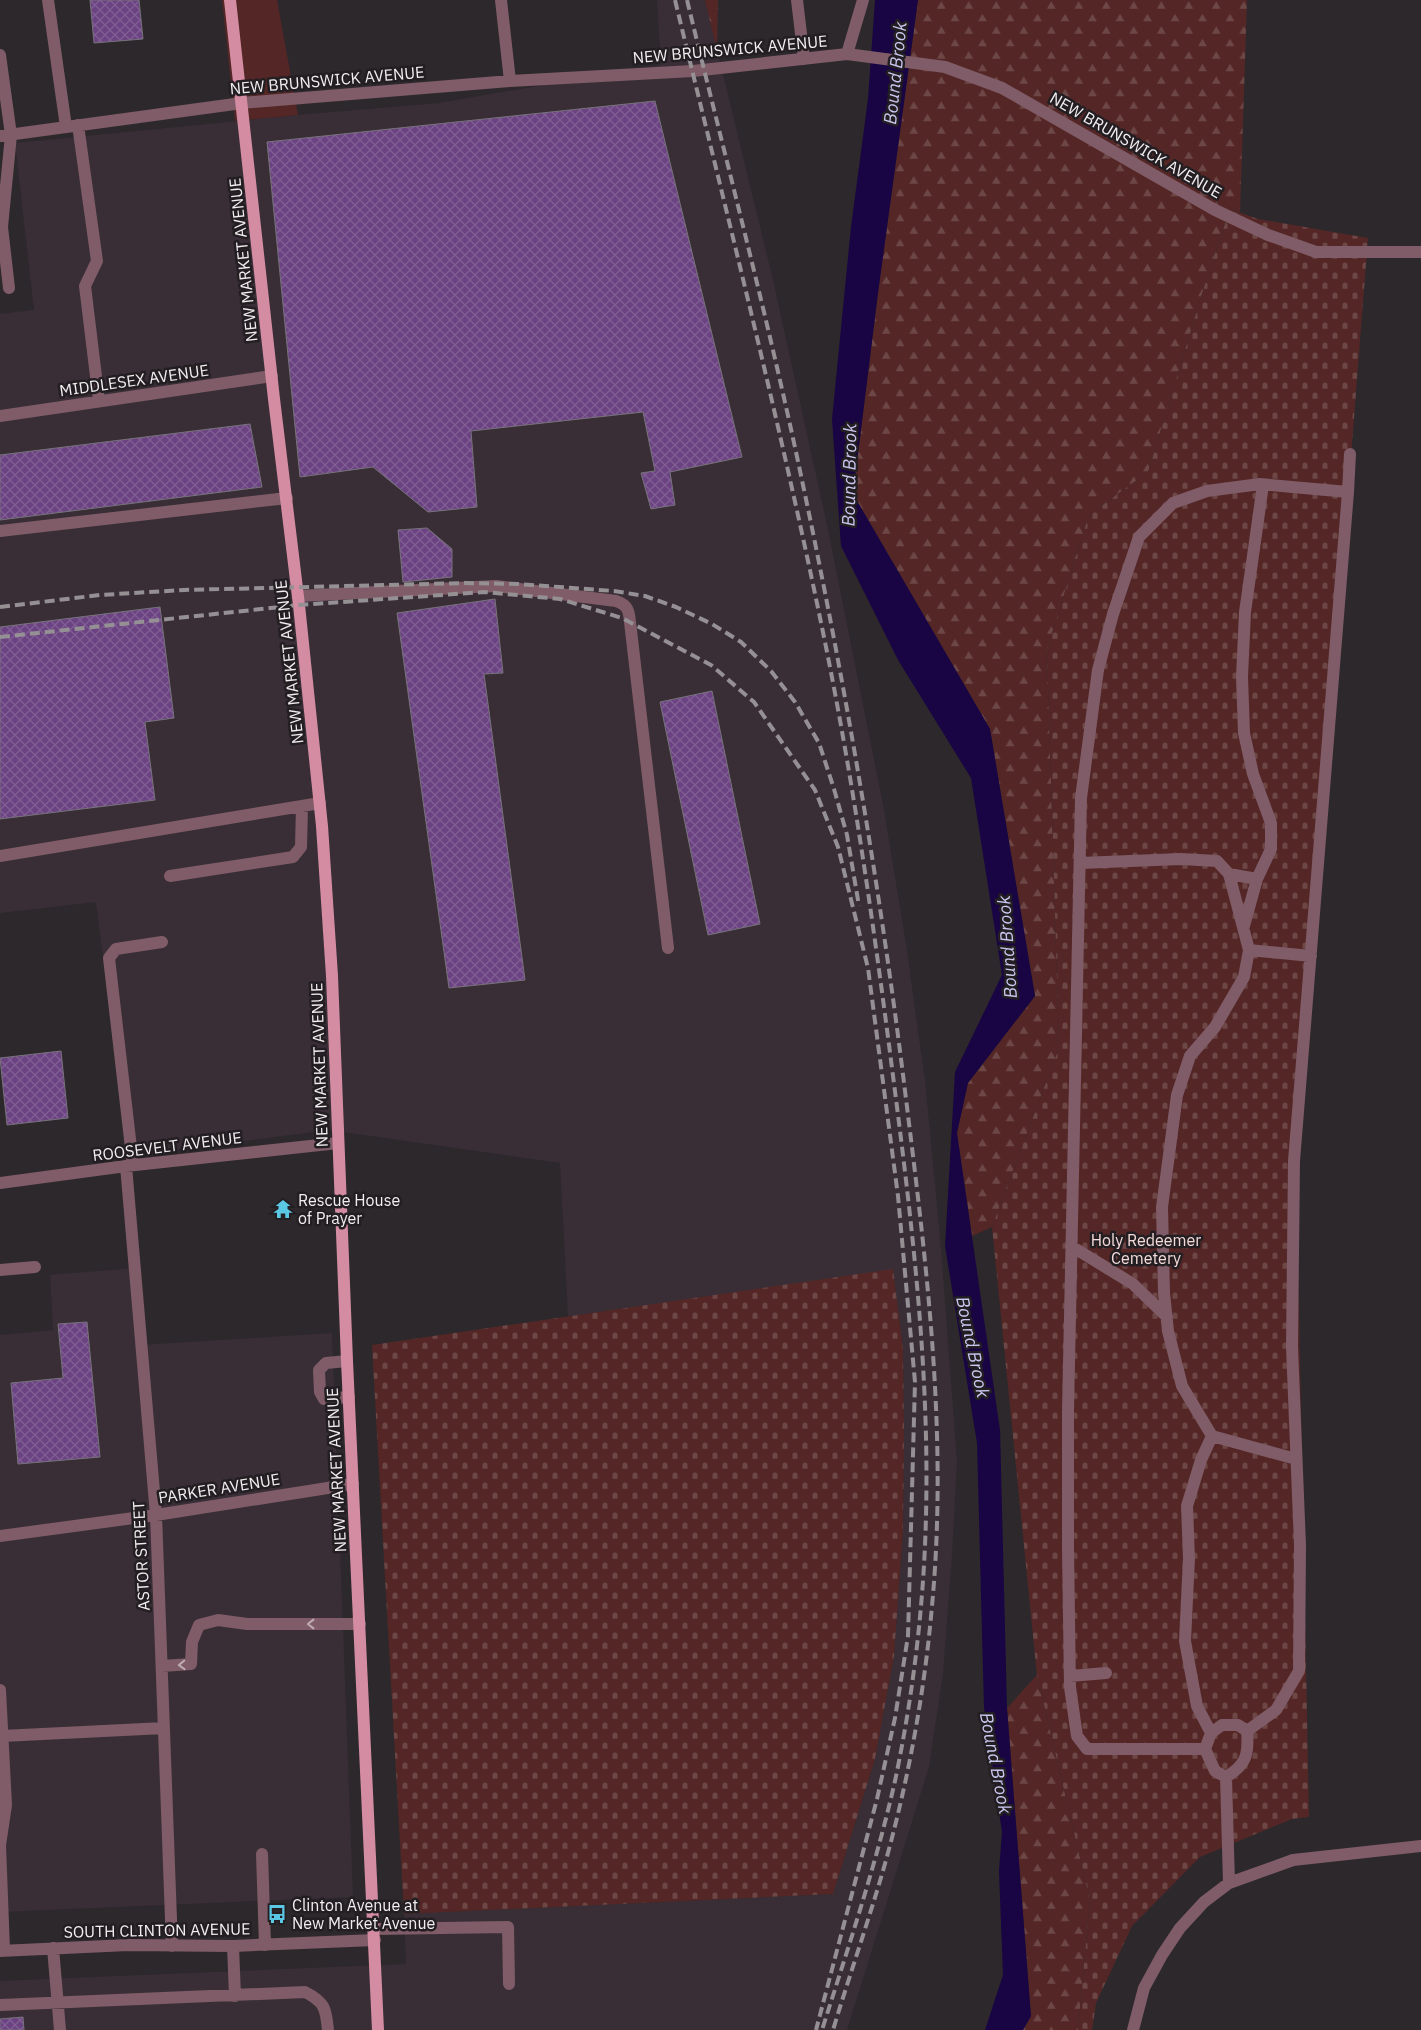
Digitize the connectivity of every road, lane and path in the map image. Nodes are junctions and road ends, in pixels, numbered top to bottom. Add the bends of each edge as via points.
1 (48, 0) edge
2 (230, 0) edge
3 (501, 0) edge
4 (797, 0) edge
5 (863, 0) edge
6 (847, 54) junction
7 (0, 55) edge
8 (804, 59) junction
9 (510, 81) junction
10 (242, 103) junction
11 (72, 126) junction
12 (6, 135) edge
13 (1421, 252) edge
14 (10, 288) dead end
15 (272, 376) junction
16 (99, 401) junction
17 (0, 416) edge
18 (1350, 454) dead end
19 (1263, 485) junction
20 (1348, 492) junction
21 (287, 498) junction
22 (0, 531) edge
23 (298, 596) junction
24 (320, 803) junction
25 (302, 806) junction
26 (0, 856) edge
27 (1080, 863) junction
28 (1229, 874) junction
29 (170, 876) dead end
30 (1257, 879) junction
31 (1244, 928) junction
32 (162, 942) dead end
33 (668, 948) dead end
34 (1249, 950) junction
35 (1311, 956) junction
36 (338, 1142) junction
37 (130, 1166) junction
38 (0, 1183) edge
39 (1071, 1246) junction
40 (35, 1267) dead end
41 (0, 1270) edge
42 (1167, 1317) junction
43 (347, 1361) junction
44 (349, 1397) junction
45 (1212, 1436) junction
46 (1296, 1459) junction
47 (353, 1484) junction
48 (156, 1515) junction
49 (0, 1536) edge
50 (360, 1624) junction
51 (162, 1666) junction
52 (1106, 1673) dead end
53 (1070, 1676) junction
54 (0, 1690) edge
55 (164, 1728) junction
56 (1247, 1731) junction
57 (1211, 1734) junction
58 (2, 1736) junction
59 (1205, 1749) junction
60 (1226, 1777) junction
61 (1421, 1846) edge
62 (262, 1854) dead end
63 (1229, 1883) junction
64 (375, 1935) junction
65 (265, 1945) junction
66 (172, 1946) junction
67 (233, 1946) junction
68 (54, 1948) junction
69 (2, 1951) edge
70 (509, 1984) dead end
71 (235, 1996) junction
72 (58, 2003) junction
73 (0, 2005) edge
74 (60, 2030) edge
75 (328, 2030) edge
76 (378, 2030) edge
77 (1132, 2030) edge

1 - 11 street
2 - 10 main road, NEW MARKET AVENUE
3 - 9 street
4 - 8 street
5 - 6 street
6 - 8 street, NEW BRUNSWICK AVENUE
6 - 13 street, NEW BRUNSWICK AVENUE via 945,67 1002,88 1215,210 1268,235 1316,252
7 - 12 street
8 - 9 street, NEW BRUNSWICK AVENUE via 698,70
9 - 10 street, NEW BRUNSWICK AVENUE
10 - 11 street, NEW BRUNSWICK AVENUE
10 - 15 main road, NEW MARKET AVENUE
11 - 12 street, NEW BRUNSWICK AVENUE
11 - 16 street via 97,261 85,286
12 - 14 street via 2,227
15 - 16 street, MIDDLESEX AVENUE
15 - 21 main road, NEW MARKET AVENUE
16 - 17 street, MIDDLESEX AVENUE
18 - 20 street
19 - 20 street
19 - 27 street via 1207,491 1173,503 1139,538 1098,670 1081,798
19 - 30 street via 1245,612 1242,677 1244,733 1253,774 1271,823 1271,849
20 - 35 street
21 - 22 street
21 - 23 main road, NEW MARKET AVENUE
23 - 24 main road, NEW MARKET AVENUE
23 - 33 street via 496,586 616,601 625,605 630,622
24 - 25 street
24 - 36 main road, NEW MARKET AVENUE via 332,976
25 - 26 street
25 - 29 street via 301,847 293,857
27 - 28 street via 1190,859 1217,861
27 - 39 street
28 - 30 street
28 - 31 street
30 - 31 street
31 - 34 street
32 - 37 street, ASTOR STREET via 116,949 109,958
34 - 35 street
34 - 42 street via 1244,977 1215,1027 1190,1056 1178,1095 1162,1207
35 - 46 street via 1294,1161 1292,1346
36 - 37 street, ROOSEVELT AVENUE
36 - 43 main road, NEW MARKET AVENUE
37 - 38 street, ROOSEVELT AVENUE
37 - 48 street, ASTOR STREET
39 - 42 street via 1134,1284
39 - 53 street via 1068,1430
40 - 41 street
42 - 45 street via 1182,1386
43 - 44 main road, NEW MARKET AVENUE
43 - 44 street via 326,1363 319,1370 320,1392 324,1399
44 - 47 main road, NEW MARKET AVENUE
45 - 46 street
45 - 57 street via 1187,1506 1189,1558 1185,1641 1197,1706
46 - 56 street via 1300,1545 1299,1671 1276,1710
47 - 48 street, PARKER AVENUE
47 - 50 main road, NEW MARKET AVENUE
48 - 49 street, PARKER AVENUE
48 - 51 street, ASTOR STREET
50 -> 51 street via 247,1624 218,1620 199,1625 192,1642 191,1664
50 - 64 main road, NEW MARKET AVENUE
51 - 55 street, ASTOR STREET
52 - 53 street
53 - 59 street via 1077,1736 1087,1749
54 - 58 street
55 - 58 street
55 - 66 street, ASTOR STREET
56 - 57 street via 1238,1725 1222,1725
56 - 60 street via 1248,1748 1240,1769
57 - 59 street
58 - 69 street via 6,1805 0,1845
59 - 60 street via 1215,1771
60 - 63 street
61 - 63 street via 1293,1860
62 - 65 street
63 - 77 street via 1204,1902 1180,1928 1162,1955 1144,1988
64 - 65 street, SOUTH CLINTON AVENUE
64 - 70 street, SOUTH CLINTON AVENUE via 508,1927
64 - 76 main road, NEW MARKET AVENUE
65 - 67 street, SOUTH CLINTON AVENUE
66 - 67 street, SOUTH CLINTON AVENUE
66 - 68 street, SOUTH CLINTON AVENUE
67 - 71 street
68 - 69 street, SOUTH CLINTON AVENUE
68 - 72 street
71 - 72 street
71 - 75 street via 305,1992 317,1998 326,2011
72 - 73 street
72 - 74 street

